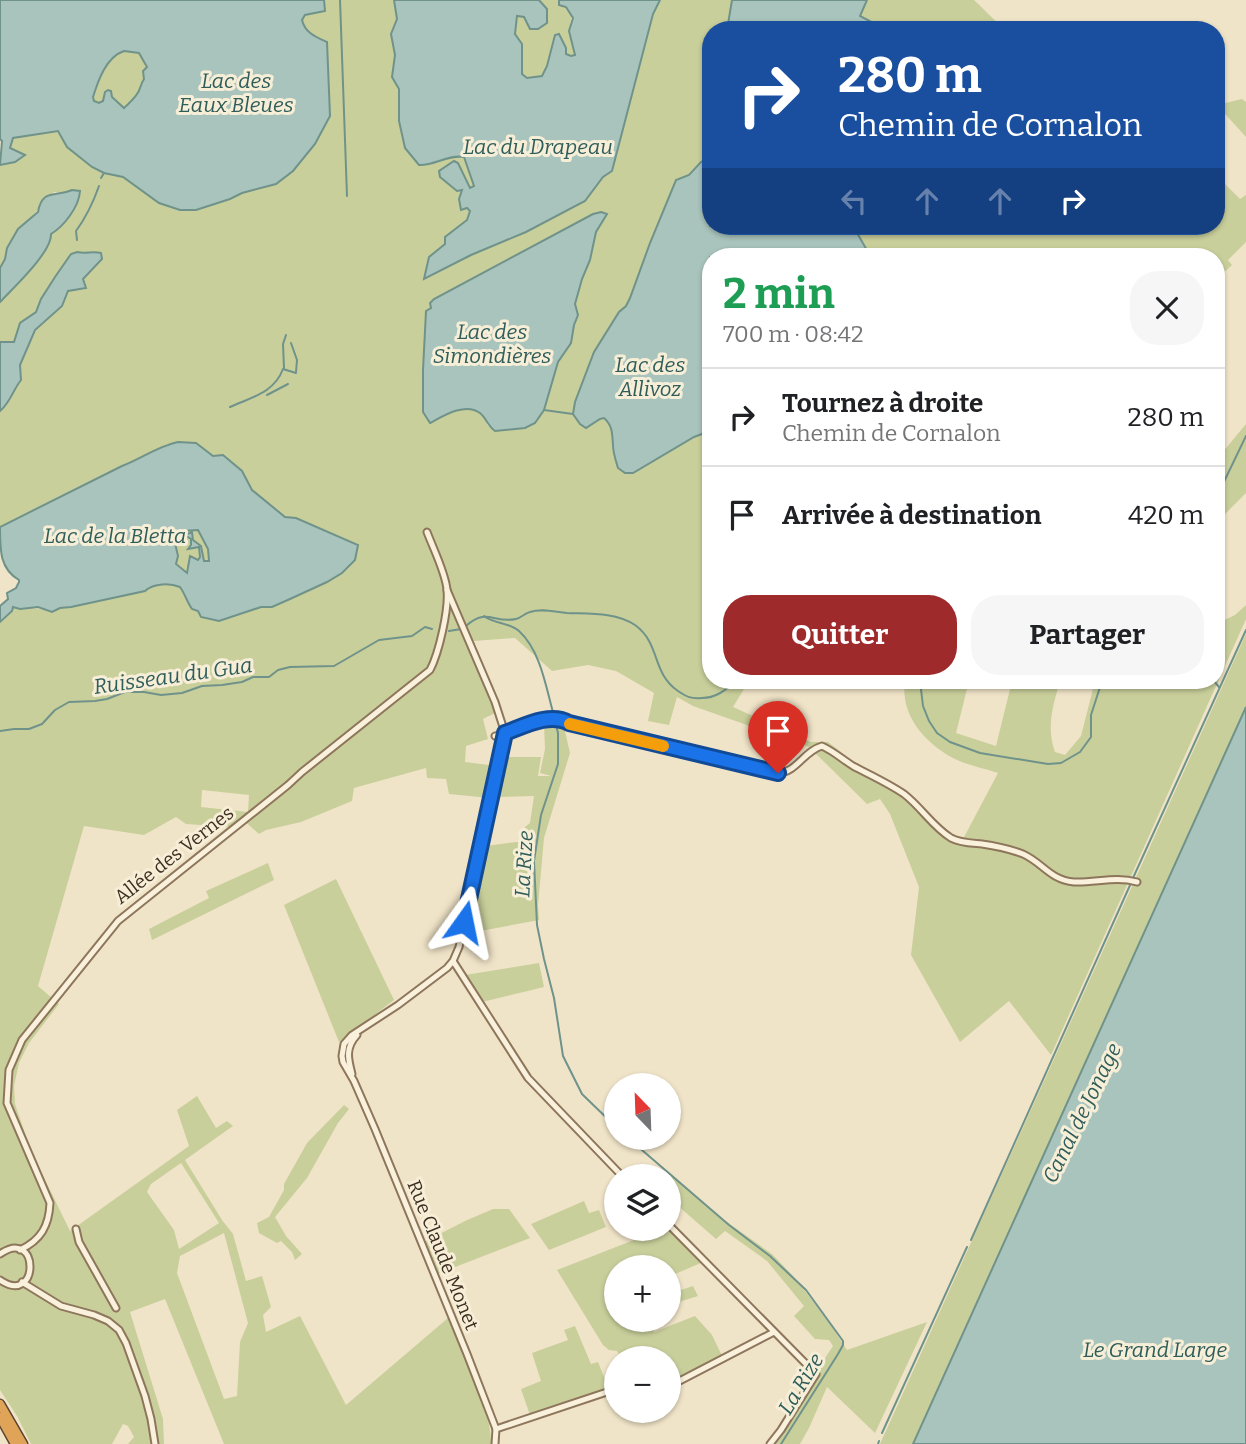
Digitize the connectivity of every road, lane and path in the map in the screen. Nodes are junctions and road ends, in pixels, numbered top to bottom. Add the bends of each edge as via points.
1 (427, 532) dead end
2 (447, 590) junction
3 (505, 733) junction
4 (495, 736) dead end
5 (1137, 882) dead end
6 (453, 961) junction
7 (610, 1164) edge
8 (75, 1229) dead end
9 (681, 1237) edge
10 (32, 1245) junction
11 (20, 1250) junction
12 (0, 1254) edge
13 (29, 1258) junction
14 (28, 1277) junction
15 (0, 1280) edge
16 (22, 1283) junction
17 (33, 1290) junction
18 (116, 1308) dead end
19 (774, 1332) junction
20 (681, 1380) edge
21 (604, 1393) edge
22 (0, 1404) edge
23 (0, 1417) edge
24 (496, 1429) junction
25 (16, 1444) edge
26 (23, 1444) edge
27 (155, 1444) edge
28 (495, 1444) edge
29 (770, 1444) edge

1 - 2 street, Allée des Vernes
2 - 3 street
2 - 10 street, Allée des Vernes via 430,670 118,920 22,1040 9,1070 7,1103 50,1201 47,1222
3 - 4 street
3 - 5 street via 556,719 778,773 790,770 813,748 822,746 905,795 952,838 1022,854 1060,879
3 - 6 street
6 - 7 street via 527,1078
6 - 24 street, Rue Claude Monet via 364,1028 348,1048 349,1062
8 - 18 street
9 - 19 street
10 - 11 street
10 - 13 street, Allée des Vernes
11 - 12 street
11 - 13 street
13 - 14 street, Allée des Vernes
14 - 16 street
14 - 17 street
15 - 16 street
16 - 17 street
17 - 27 street via 119,1330 145,1396
19 - 20 street
19 - 29 street via 816,1374
21 - 24 street
22 - 26 highway
23 - 25 highway
24 - 28 street, Rue Claude Monet

